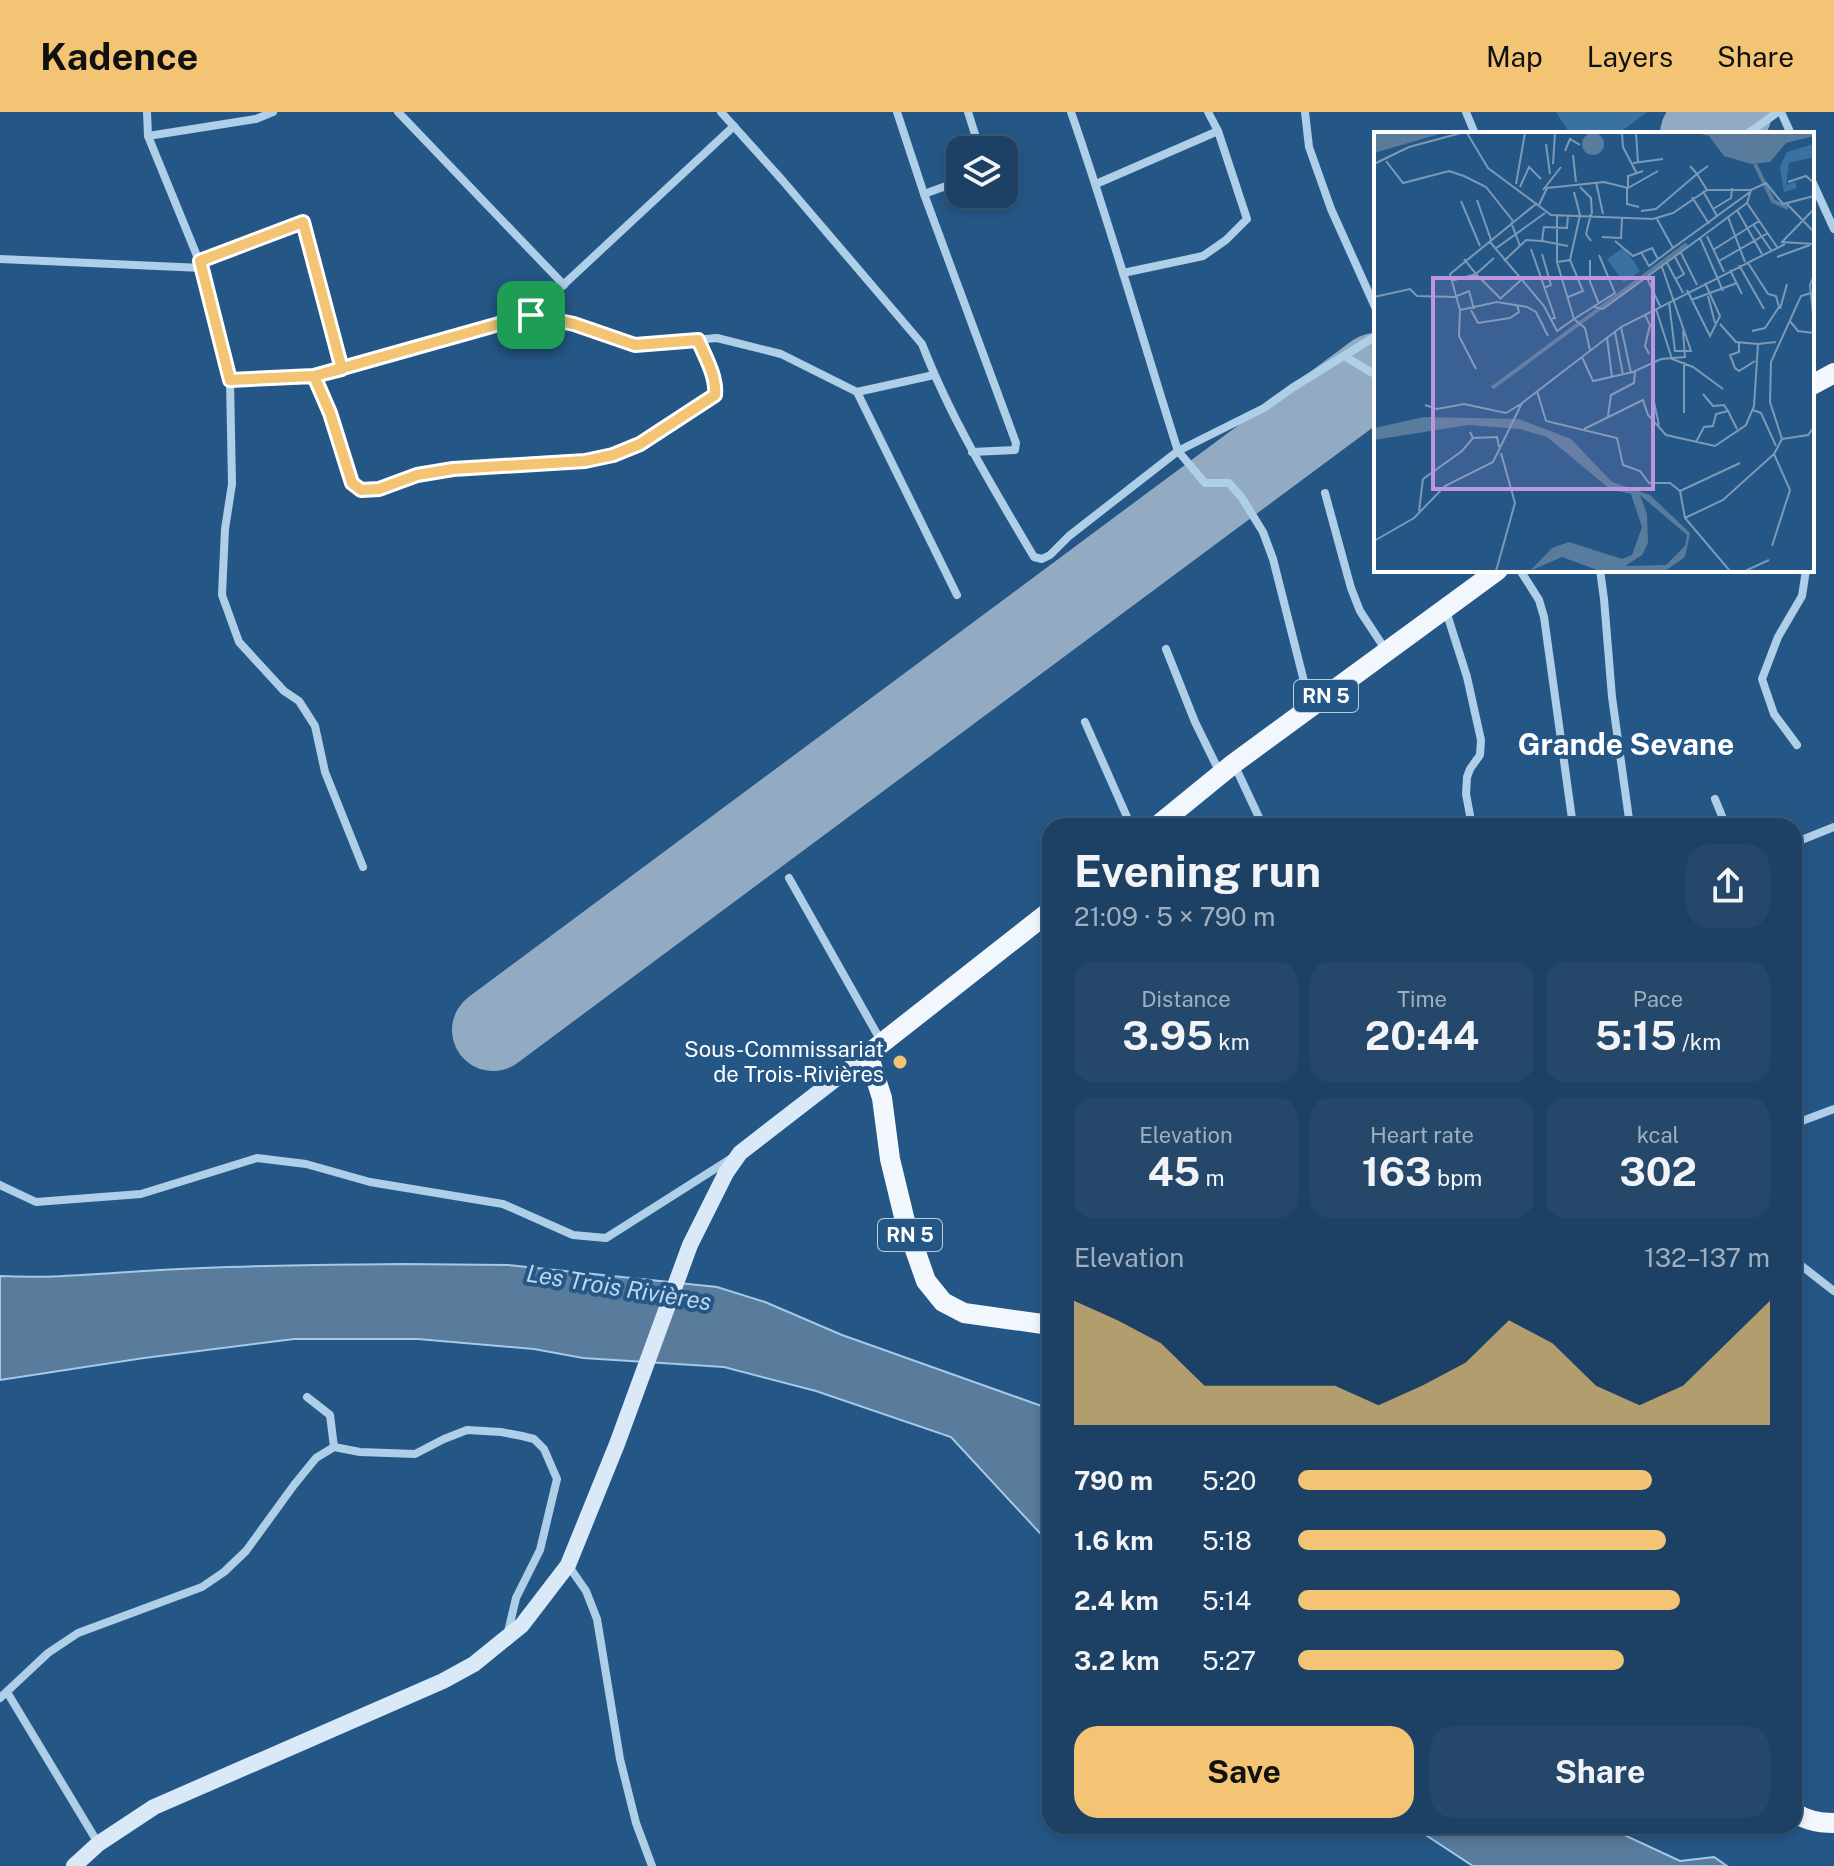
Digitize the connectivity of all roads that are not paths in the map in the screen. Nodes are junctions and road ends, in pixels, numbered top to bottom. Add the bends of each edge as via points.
1 (147, 112) edge
2 (273, 112) edge
3 (398, 112) edge
4 (721, 112) edge
5 (897, 112) edge
6 (968, 112) edge
7 (1071, 112) edge
8 (1208, 112) edge
9 (1305, 112) edge
10 (1466, 112) edge
11 (1779, 112) edge
12 (734, 126) junction
13 (1218, 131) junction
14 (1474, 132) edge
15 (1750, 132) edge
16 (1790, 132) edge
17 (148, 136) junction
18 (976, 136) edge
19 (1096, 184) junction
20 (1814, 185) edge
21 (946, 186) edge
22 (924, 194) junction
23 (1834, 229) edge
24 (0, 259) edge
25 (201, 264) junction
26 (1123, 273) junction
27 (564, 285) junction
28 (1374, 305) edge
29 (531, 315) junction
30 (1374, 337) edge
31 (698, 340) junction
32 (1344, 356) junction
33 (342, 369) junction
34 (1834, 373) edge
35 (1374, 374) edge
36 (934, 375) junction
37 (314, 376) junction
38 (230, 380) junction
39 (1814, 384) edge
40 (857, 392) junction
41 (1178, 451) junction
42 (972, 452) junction
43 (1325, 493) dead end
44 (1521, 572) edge
45 (1600, 572) edge
46 (1806, 572) edge
47 (1489, 573) edge
48 (957, 595) dead end
49 (1445, 610) junction
50 (1166, 649) dead end
51 (1387, 652) junction
52 (1310, 708) junction
53 (1085, 722) dead end
54 (1797, 745) dead end
55 (1227, 769) junction
56 (1715, 799) dead end
57 (1127, 818) edge
58 (1167, 818) edge
59 (1258, 818) edge
60 (1470, 818) edge
61 (1572, 818) edge
62 (1629, 818) edge
63 (1723, 818) edge
64 (1834, 827) edge
65 (1802, 840) edge
66 (363, 867) dead end
67 (789, 878) dead end
68 (1042, 917) edge
69 (875, 1048) junction
70 (1833, 1113) edge
71 (1802, 1122) edge
72 (740, 1153) junction
73 (0, 1185) edge
74 (1802, 1266) edge
75 (1834, 1291) edge
76 (1042, 1324) edge
77 (307, 1397) dead end
78 (334, 1447) junction
79 (568, 1565) junction
80 (507, 1639) junction
81 (3, 1695) edge
82 (1802, 1817) edge
83 (1834, 1823) edge
84 (98, 1844) junction
85 (74, 1866) edge
86 (652, 1866) edge

1 - 17 street
2 - 17 street
3 - 27 street
4 - 12 street
5 - 22 street
6 - 18 street
7 - 19 street
8 - 13 street
9 - 28 street via 1309,147 1331,209
10 - 14 street
11 - 15 street
11 - 16 street
12 - 27 street
12 - 36 street via 922,344
13 - 19 street
13 - 26 street via 1247,219 1203,256
17 - 25 street
19 - 26 street
20 - 23 street
21 - 22 street
22 - 42 street via 1016,443 1015,450
24 - 25 street
25 - 33 street via 303,222
25 - 38 street
26 - 41 street
27 - 29 street
29 - 31 street via 635,345
29 - 33 street
30 - 32 street
31 - 37 street via 715,395 640,444 585,461 453,469 379,489 361,490 352,483
31 - 40 street via 717,338 781,354
32 - 35 street
32 - 41 street via 1264,408
33 - 37 street
34 - 39 main road
36 - 40 street
36 - 42 street
37 - 38 street
38 - 66 street via 232,484 222,595 239,642 299,701 315,726 325,772
40 - 48 street
41 - 42 street via 1042,559 1034,557
41 - 52 street via 1205,483 1229,483 1263,532
43 - 51 street via 1351,588
44 - 61 street via 1544,617
45 - 62 street
46 - 54 street via 1802,596 1762,679 1774,714
47 - 49 main road, RN 5
49 - 51 main road, RN 5
49 - 60 street via 1481,740 1480,755 1467,777
50 - 55 street via 1195,722
51 - 52 main road, RN 5
52 - 55 main road, RN 5
53 - 57 street
55 - 58 main road, RN 5
55 - 59 street
56 - 63 street
64 - 65 street
67 - 69 street
68 - 69 main road
69 - 72 main road
69 - 76 main road, RN 5 via 890,1159 926,1281 943,1302 964,1313
70 - 71 street
72 - 73 street via 606,1238 573,1235 503,1204 257,1158 141,1194 36,1202
72 - 79 main road via 690,1245
74 - 75 street
77 - 78 street via 330,1415
78 - 80 street via 415,1454 467,1430 522,1436 544,1449 557,1479 540,1550 516,1598
78 - 81 street via 316,1458 224,1572 202,1587 78,1633
79 - 80 main road
79 - 86 street via 597,1619 620,1759
80 - 84 main road via 443,1681 154,1807
81 - 84 street
82 - 83 main road
84 - 85 main road

